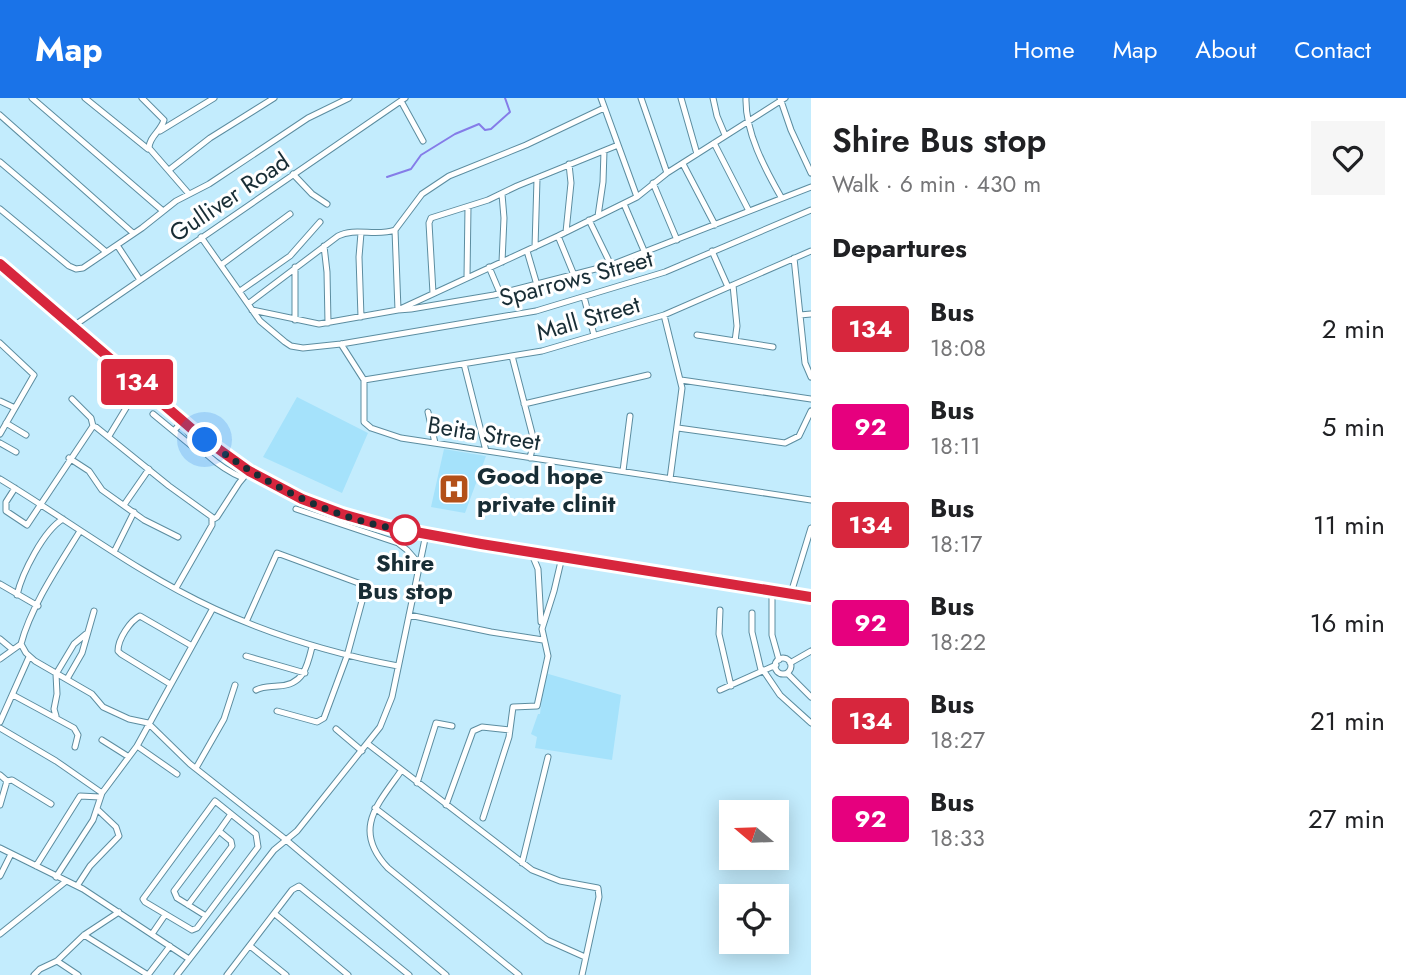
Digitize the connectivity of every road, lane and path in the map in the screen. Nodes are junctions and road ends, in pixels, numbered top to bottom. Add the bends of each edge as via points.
1 (32, 98) edge
2 (85, 98) edge
3 (214, 98) edge
4 (274, 98) edge
5 (349, 98) edge
6 (601, 98) edge
7 (641, 98) edge
8 (681, 98) edge
9 (713, 98) edge
10 (746, 98) edge
11 (145, 99) edge
12 (403, 99) edge
13 (782, 99) edge
14 (604, 108) junction
15 (0, 116) edge
16 (748, 120) junction
17 (725, 135) junction
18 (153, 137) junction
19 (423, 141) dead end
20 (714, 143) junction
21 (618, 145) junction
22 (150, 151) junction
23 (604, 151) junction
24 (697, 154) junction
25 (0, 162) edge
26 (569, 164) junction
27 (683, 164) junction
28 (169, 170) junction
29 (667, 173) junction
30 (811, 173) edge
31 (293, 174) junction
32 (537, 178) junction
33 (653, 184) junction
34 (811, 187) edge
35 (189, 194) junction
36 (502, 194) junction
37 (637, 197) junction
38 (781, 197) junction
39 (327, 204) dead end
40 (624, 204) junction
41 (468, 207) junction
42 (0, 209) edge
43 (163, 211) junction
44 (749, 211) junction
45 (811, 211) edge
46 (290, 214) dead end
47 (598, 216) junction
48 (589, 220) junction
49 (320, 222) dead end
50 (715, 225) junction
51 (395, 230) junction
52 (566, 232) junction
53 (133, 233) junction
54 (361, 233) junction
55 (558, 236) junction
56 (201, 237) junction
57 (677, 240) junction
58 (117, 245) junction
59 (324, 246) junction
60 (535, 247) junction
61 (105, 251) junction
62 (527, 251) junction
63 (712, 251) junction
64 (811, 251) edge
65 (645, 253) junction
66 (794, 258) junction
67 (502, 262) junction
68 (0, 264) edge
69 (221, 265) junction
70 (611, 265) junction
71 (295, 267) junction
72 (489, 267) junction
73 (574, 275) junction
74 (467, 277) junction
75 (139, 280) junction
76 (537, 285) junction
77 (730, 286) junction
78 (240, 291) junction
79 (433, 293) junction
80 (500, 293) junction
81 (584, 297) junction
82 (248, 304) junction
83 (252, 310) junction
84 (398, 310) junction
85 (811, 314) edge
86 (664, 315) junction
87 (800, 315) junction
88 (361, 317) junction
89 (295, 320) junction
90 (328, 323) junction
91 (72, 327) junction
92 (594, 335) junction
93 (697, 335) dead end
94 (735, 341) junction
95 (0, 343) edge
96 (341, 344) junction
97 (773, 346) dead end
98 (512, 356) junction
99 (808, 363) edge
100 (464, 364) junction
101 (648, 374) dead end
102 (811, 377) edge
103 (364, 380) junction
104 (681, 380) junction
105 (104, 381) dead end
106 (140, 385) junction
107 (811, 398) edge
108 (72, 399) dead end
109 (0, 401) edge
110 (524, 404) junction
111 (15, 408) junction
112 (125, 408) junction
113 (428, 411) dead end
114 (811, 411) edge
115 (153, 414) dead end
116 (630, 416) dead end
117 (182, 421) junction
118 (6, 423) junction
119 (93, 426) junction
120 (678, 428) junction
121 (174, 431) junction
122 (0, 432) edge
123 (26, 435) dead end
124 (109, 436) junction
125 (0, 443) edge
126 (202, 443) junction
127 (435, 443) junction
128 (486, 451) junction
129 (16, 452) dead end
130 (228, 457) junction
131 (69, 458) junction
132 (530, 458) junction
133 (220, 464) junction
134 (149, 469) junction
135 (249, 471) junction
136 (623, 471) junction
137 (232, 472) junction
138 (243, 478) junction
139 (0, 479) edge
140 (670, 479) junction
141 (15, 488) junction
142 (811, 500) edge
143 (42, 504) junction
144 (124, 505) junction
145 (296, 509) dead end
146 (134, 512) junction
147 (339, 513) junction
148 (354, 518) junction
149 (63, 519) junction
150 (212, 520) junction
151 (335, 523) junction
152 (811, 527) edge
153 (351, 529) junction
154 (80, 531) junction
155 (426, 534) junction
156 (178, 537) dead end
157 (114, 552) junction
158 (531, 552) junction
159 (562, 557) junction
160 (420, 565) junction
161 (0, 584) edge
162 (176, 588) junction
163 (772, 590) junction
164 (791, 593) junction
165 (17, 594) junction
166 (811, 597) edge
167 (38, 606) junction
168 (213, 608) junction
169 (719, 610) dead end
170 (94, 611) dead end
171 (752, 613) dead end
172 (409, 615) junction
173 (246, 622) junction
174 (542, 629) junction
175 (86, 634) junction
176 (0, 639) edge
177 (543, 640) junction
178 (22, 644) junction
179 (192, 646) junction
180 (312, 647) junction
181 (12, 649) junction
182 (811, 651) edge
183 (246, 656) dead end
184 (347, 656) junction
185 (29, 657) junction
186 (0, 659) edge
187 (778, 662) junction
188 (790, 663) junction
189 (398, 666) junction
190 (762, 670) junction
191 (304, 673) junction
192 (787, 673) junction
193 (56, 674) junction
194 (67, 680) junction
195 (170, 684) junction
196 (235, 685) dead end
197 (731, 686) junction
198 (720, 690) dead end
199 (256, 691) dead end
200 (809, 693) edge
201 (13, 695) junction
202 (277, 711) dead end
203 (56, 716) junction
204 (148, 723) junction
205 (811, 723) edge
206 (0, 725) edge
207 (452, 726) dead end
208 (336, 729) dead end
209 (510, 730) junction
210 (102, 740) dead end
211 (368, 744) junction
212 (137, 746) junction
213 (75, 747) dead end
214 (362, 751) junction
215 (130, 757) junction
216 (548, 757) dead end
217 (196, 768) junction
218 (401, 771) junction
219 (177, 774) dead end
220 (0, 775) edge
221 (7, 781) junction
222 (417, 783) junction
223 (223, 790) junction
224 (101, 795) junction
225 (215, 801) junction
226 (51, 804) dead end
227 (0, 805) edge
228 (446, 805) junction
229 (375, 808) junction
230 (97, 809) junction
231 (231, 814) junction
232 (483, 818) dead end
233 (219, 831) junction
234 (285, 839) junction
235 (0, 848) edge
236 (11, 854) junction
237 (522, 863) junction
238 (36, 866) junction
239 (0, 876) edge
240 (56, 877) junction
241 (65, 882) junction
242 (77, 886) junction
243 (188, 905) junction
244 (118, 912) junction
245 (275, 914) junction
246 (165, 915) junction
247 (206, 916) junction
248 (0, 934) edge
249 (152, 934) junction
250 (84, 935) junction
251 (170, 946) junction
252 (250, 946) junction
253 (586, 957) junction
254 (189, 959) junction
255 (57, 961) junction
256 (34, 975) edge
257 (78, 975) edge
258 (148, 975) edge
259 (177, 975) edge
260 (227, 975) edge
261 (286, 975) edge
262 (348, 975) edge
263 (409, 975) edge
264 (446, 975) edge
265 (519, 975) edge
266 (582, 975) edge

1 - 43 street
2 - 22 street
3 - 18 street
4 - 28 street
5 - 35 street via 308,118
6 - 14 street
7 - 29 street
8 - 24 street
9 - 17 street
10 - 16 street
11 - 18 street via 164,120
12 - 19 street
12 - 31 street, Gulliver Road
13 - 16 street
13 - 30 street
14 - 21 street
14 - 51 street via 449,176 422,194
15 - 53 street
16 - 17 street
16 - 38 street
17 - 20 street
18 - 22 street
20 - 24 street
20 - 44 street
21 - 23 street
21 - 37 street
22 - 28 street
23 - 26 street
23 - 47 street
24 - 27 street
25 - 61 street
26 - 32 street
26 - 52 street
27 - 29 street
27 - 50 street
28 - 35 street
29 - 33 street
31 - 39 street
31 - 56 street, Gulliver Road
32 - 36 street
32 - 60 street
33 - 37 street
33 - 57 street
34 - 38 street
35 - 43 street
36 - 41 street
36 - 67 street
37 - 40 street
38 - 44 street
40 - 47 street
40 - 65 street
41 - 74 street
41 - 79 street via 429,222
42 - 61 street via 72,268 83,268
43 - 53 street
44 - 50 street
45 - 63 street, Sparrows Street
46 - 69 street
47 - 48 street
48 - 52 street
48 - 70 street
49 - 78 street via 290,256
50 - 57 street
51 - 54 street
51 - 84 street
52 - 55 street
53 - 58 street
54 - 59 street via 343,233
54 - 88 street
55 - 60 street
55 - 73 street
56 - 69 street, Sparrows Street
56 - 75 street, Gulliver Road
57 - 65 street
58 - 61 street
58 - 75 street
59 - 71 street
59 - 90 street
60 - 62 street
62 - 67 street
62 - 76 street
63 - 77 street
63 - 81 street, Sparrows Street via 666,272
64 - 66 street, Mall Street
65 - 70 street
66 - 77 street, Mall Street
66 - 87 street
67 - 72 street
68 - 91 main road
69 - 78 street, Sparrows Street
70 - 73 street
71 - 82 street
71 - 89 street
72 - 74 street
72 - 80 street
73 - 76 street
74 - 79 street
75 - 91 street, Gulliver Road
76 - 80 street
77 - 86 street, Mall Street
77 - 94 street
78 - 82 street, Sparrows Street
79 - 84 street
80 - 84 street
81 - 92 street
81 - 96 street, Sparrows Street via 527,313
82 - 83 street, Sparrows Street
83 - 89 street
83 - 96 street, Sparrows Street via 291,346
84 - 88 street
85 - 87 street
86 - 92 street, Mall Street
86 - 104 street
87 - 99 street
88 - 90 street
89 - 90 street
91 - 106 main road
92 - 98 street, Mall Street
93 - 94 street
94 - 97 street
95 - 111 street via 34,375
96 - 103 street
98 - 100 street, Mall Street
98 - 110 street
99 - 102 street
100 - 103 street, Mall Street
100 - 128 street
101 - 110 street
103 - 127 street, Beita Street via 367,426
104 - 107 street
104 - 120 street
105 - 112 street
106 - 112 street
106 - 117 main road
108 - 119 street
109 - 111 street
110 - 132 street via 534,441
111 - 118 street
112 - 124 street
113 - 127 street
114 - 120 street via 799,436 785,443
115 - 121 street
116 - 136 street
117 - 121 street
117 - 126 main road
118 - 122 street
118 - 123 street
119 - 124 street
119 - 131 street
120 - 140 street
121 - 126 street via 193,447
124 - 134 street
125 - 129 street
126 - 130 main road
126 - 133 street
127 - 128 street, Beita Street
128 - 132 street, Beita Street
130 - 133 street
130 - 135 main road
130 - 137 street
131 - 143 street
131 - 144 street
132 - 136 street, Beita Street
133 - 137 street
134 - 144 street
134 - 150 street via 208,512
135 - 138 street
135 - 147 main road
136 - 140 street, Beita Street
137 - 138 street
138 - 150 street
139 - 141 street
140 - 142 street, Beita Street
141 - 143 street
141 - 143 street via 6,511 27,525
143 - 149 street
144 - 146 street
145 - 151 street
146 - 156 street
146 - 157 street
147 - 148 main road
147 - 151 street
148 - 153 street
148 - 155 main road
149 - 154 street
149 - 165 street via 52,526
150 - 162 street
151 - 153 street
152 - 164 street
153 - 160 street via 398,543
154 - 157 street
154 - 167 street
155 - 158 main road
155 - 160 street
157 - 162 street
158 - 159 main road
158 - 174 street via 538,569
159 - 163 main road
159 - 174 street
160 - 172 street
161 - 165 street
162 - 168 street
163 - 164 main road
163 - 187 street via 772,635
164 - 166 main road
165 - 167 street
167 - 178 street
168 - 173 street
168 - 179 street
169 - 197 street via 719,634
170 - 175 street
171 - 190 street
172 - 177 street
172 - 189 street
173 - 180 street
173 - 184 street via 273,557 280,552 364,587
174 - 177 street
175 - 193 street via 74,644
175 - 194 street
176 - 181 street
177 - 209 street via 548,656 537,706 514,706
178 - 181 street
178 - 185 street
179 - 195 street
179 - 195 street via 141,616 134,619 119,644 121,654
180 - 184 street
180 - 191 street
181 - 186 street
182 - 188 street
183 - 191 street
184 - 189 street
184 - 202 street via 321,721
185 - 193 street
185 - 201 street
187 - 188 street via 785,659
187 - 190 street
187 - 192 street via 779,672
188 - 192 street
189 - 211 street via 386,713
190 - 197 street
190 - 205 street via 780,695
191 - 199 street via 290,684
192 - 200 street
193 - 194 street
193 - 203 street
194 - 204 street via 115,714
195 - 204 street
196 - 217 street via 223,719
197 - 198 street
201 - 203 street
201 - 206 street
203 - 213 street via 76,732
204 - 212 street
204 - 217 street
206 - 224 street
207 - 222 street via 436,723
208 - 214 street
209 - 228 street via 482,727 473,731
209 - 232 street
210 - 215 street
211 - 214 street
211 - 218 street
212 - 215 street
212 - 219 street
214 - 234 street via 297,831
215 - 224 street
216 - 237 street
217 - 223 street
218 - 222 street
218 - 229 street
220 - 221 street
221 - 226 street
221 - 227 street
222 - 228 street
223 - 225 street
223 - 234 street
224 - 230 street
224 - 238 street via 80,796
225 - 231 street
225 - 246 street via 144,895 145,902
228 - 237 street
229 - 253 street via 547,940
229 - 265 street via 369,837 381,861
230 - 240 street
230 - 242 street via 119,836
231 - 233 street
231 - 247 street via 256,834 258,847
233 - 243 street via 232,846
233 - 243 street via 174,891
234 - 254 street
234 - 264 street
235 - 236 street
236 - 238 street
236 - 239 street
237 - 253 street via 544,876 598,888
238 - 240 street
240 - 241 street
241 - 242 street
241 - 248 street
242 - 244 street
243 - 247 street
244 - 249 street
244 - 250 street
245 - 252 street
245 - 262 street
245 - 263 street via 292,890 301,886
246 - 247 street via 192,930
246 - 249 street
249 - 251 street
250 - 255 street
250 - 258 street
251 - 254 street
251 - 258 street
252 - 260 street
252 - 261 street
253 - 266 street
254 - 259 street
255 - 256 street
255 - 257 street

